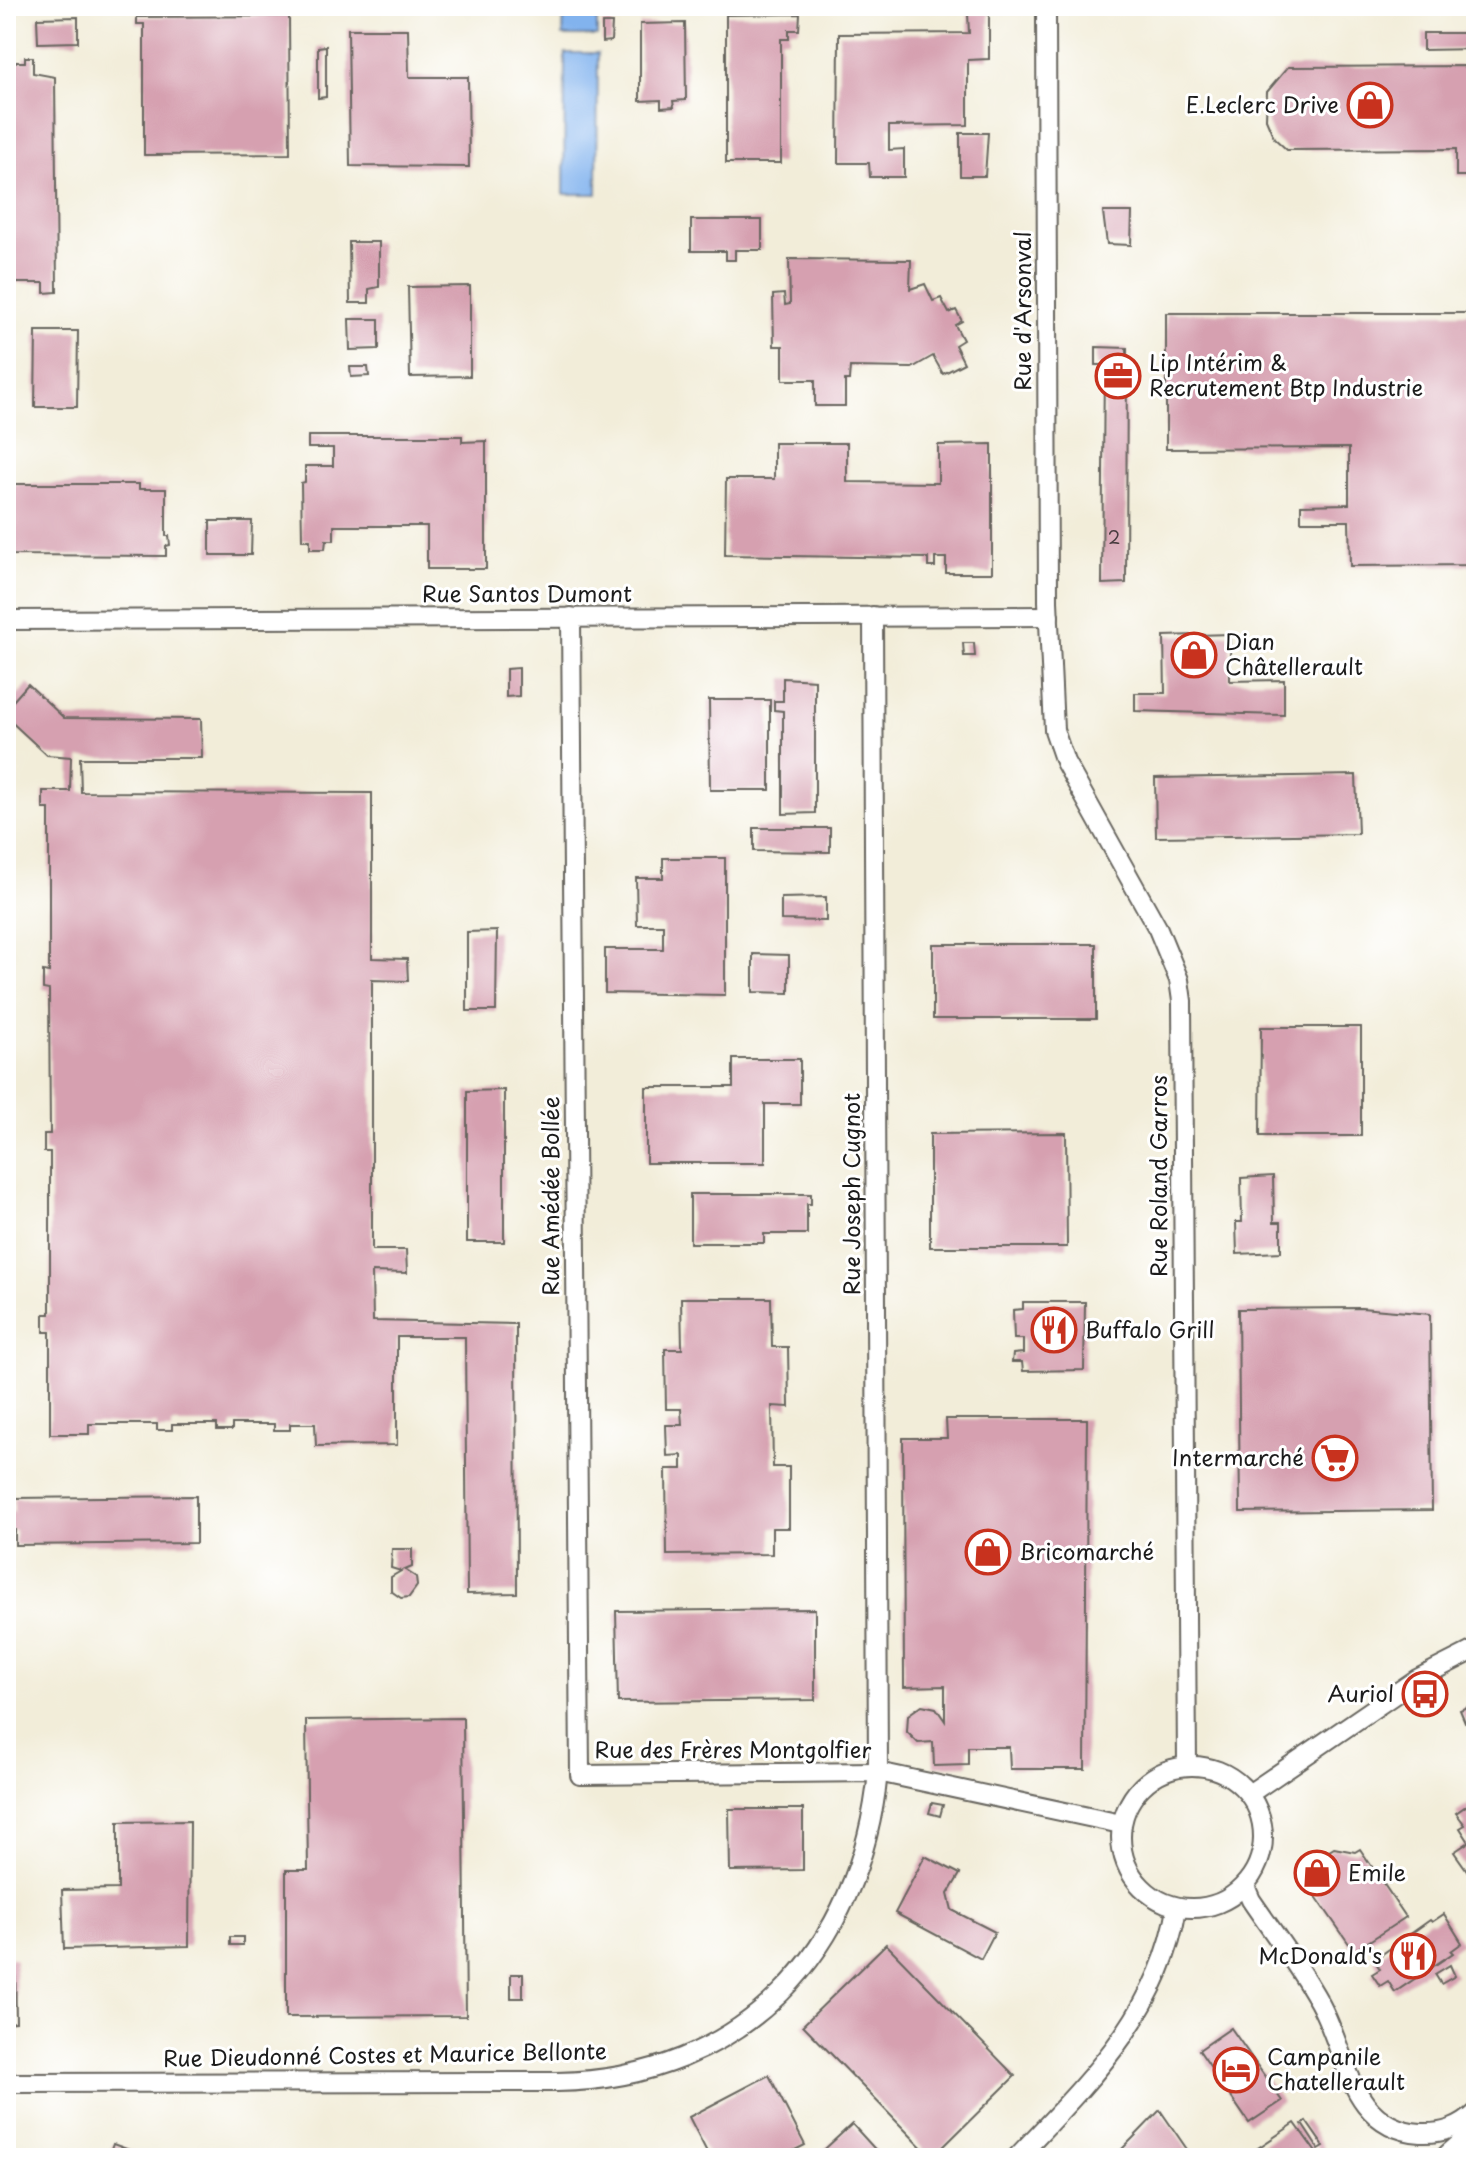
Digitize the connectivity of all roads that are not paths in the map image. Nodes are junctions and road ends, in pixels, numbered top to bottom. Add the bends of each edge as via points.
1 (1046, 6) edge
2 (873, 616) junction
3 (1049, 616) junction
4 (571, 617) junction
5 (6, 620) edge
6 (1476, 1649) edge
7 (1187, 1766) junction
8 (878, 1772) junction
9 (580, 1775) joint
10 (1249, 1794) junction
11 (1121, 1824) junction
12 (1245, 1886) junction
13 (1177, 1908) junction
14 (6, 2083) edge
15 (1476, 2113) edge
16 (1476, 2136) edge
17 (1016, 2158) edge
18 (1454, 2158) edge

1 - 3 street, Rue d'Arsonval
2 - 3 street, Rue Santos Dumont
2 - 4 street, Rue Santos Dumont
2 - 8 street, Rue Joseph Cugnot
3 - 7 street, Rue Roland Garros via 1058,746 1158,929 1182,1001
4 - 5 street, Rue Santos Dumont
4 - 9 street, Rue Amédée Bollée
6 - 10 street via 1417,1679
7 - 10 street via 1211,1768
7 - 11 street via 1164,1771 1144,1784 1129,1802
8 - 9 street, Rue des Frères Montgolfier
8 - 11 street, Rue des Frères Montgolfier
8 - 14 street, Rue Dieudonné Costes et Maurice Bellonte via 864,1855 845,1906 817,1952 776,1998 727,2036 680,2059 630,2076 574,2081
10 - 12 street via 1264,1831 1263,1851
11 - 13 street via 1120,1846 1133,1877 1156,1900
12 - 13 street via 1225,1901
12 - 15 street via 1321,2004 1357,2093 1370,2111 1396,2129 1428,2133 1456,2127
13 - 17 street via 1164,1964 1144,2008 1091,2080
16 - 18 main road

